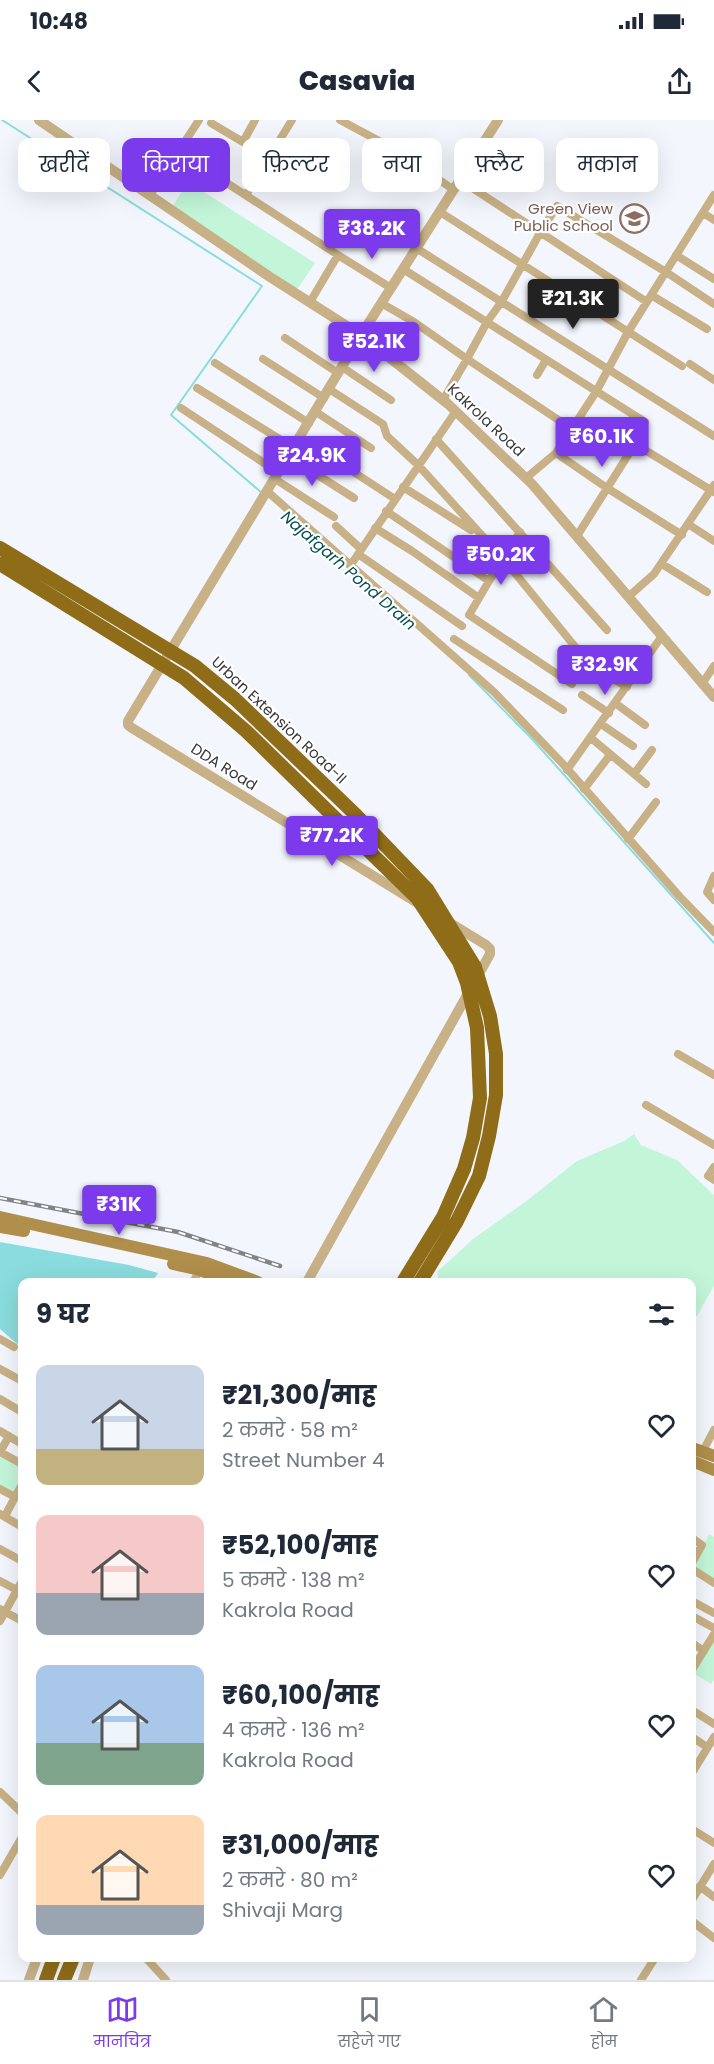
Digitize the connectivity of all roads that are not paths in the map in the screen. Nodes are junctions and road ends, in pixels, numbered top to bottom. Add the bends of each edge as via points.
1 (39, 120) edge
2 (199, 120) edge
3 (255, 120) edge
4 (292, 120) edge
5 (340, 120) edge
6 (498, 120) edge
7 (210, 121) edge
8 (188, 138) edge
9 (487, 138) edge
10 (230, 185) edge
11 (454, 190) joint
12 (152, 192) edge
13 (478, 192) edge
14 (150, 195) junction
15 (246, 195) junction
16 (714, 195) edge
17 (440, 212) junction
18 (703, 213) junction
19 (714, 220) edge
20 (540, 233) junction
21 (416, 248) junction
22 (338, 255) junction
23 (676, 255) junction
24 (522, 264) junction
25 (403, 269) junction
26 (666, 272) junction
27 (714, 279) edge
28 (391, 288) junction
29 (649, 298) junction
30 (502, 301) junction
31 (310, 302) junction
32 (381, 303) junction
33 (714, 304) edge
34 (487, 322) junction
35 (706, 329) dead end
36 (628, 332) junction
37 (361, 334) junction
38 (285, 338) dead end
39 (263, 359) dead end
40 (467, 359) junction
41 (546, 360) junction
42 (215, 363) dead end
43 (608, 369) junction
44 (340, 370) junction
45 (537, 375) dead end
46 (714, 380) edge
47 (197, 388) dead end
48 (596, 392) junction
49 (326, 393) junction
50 (391, 400) dead end
51 (443, 400) junction
52 (181, 408) dead end
53 (316, 411) junction
54 (456, 411) junction
55 (645, 422) dead end
56 (309, 423) junction
57 (572, 428) junction
58 (714, 436) edge
59 (300, 437) junction
60 (436, 439) junction
61 (371, 448) dead end
62 (612, 451) dead end
63 (291, 452) junction
64 (556, 453) junction
65 (418, 465) junction
66 (277, 476) junction
67 (526, 478) junction
68 (403, 487) junction
69 (607, 488) junction
70 (713, 489) edge
71 (266, 495) junction
72 (354, 498) dead end
73 (395, 498) junction
74 (386, 511) junction
75 (688, 524) junction
76 (375, 528) junction
77 (520, 532) junction
78 (682, 535) junction
79 (577, 536) junction
80 (483, 539) junction
81 (714, 541) edge
82 (0, 548) edge
83 (360, 551) junction
84 (502, 559) junction
85 (0, 564) edge
86 (662, 564) junction
87 (350, 566) junction
88 (489, 581) junction
89 (707, 592) dead end
90 (628, 597) junction
91 (479, 598) junction
92 (469, 615) junction
93 (462, 626) junction
94 (606, 630) dead end
95 (662, 636) junction
96 (454, 639) junction
97 (448, 649) junction
98 (618, 651) dead end
99 (581, 654) dead end
100 (641, 666) junction
101 (714, 666) edge
102 (597, 669) dead end
103 (572, 684) dead end
104 (702, 684) junction
105 (627, 687) junction
106 (582, 695) dead end
107 (714, 697) edge
108 (615, 703) junction
109 (563, 710) dead end
110 (609, 713) junction
111 (601, 724) junction
112 (645, 725) dead end
113 (591, 738) junction
114 (633, 746) dead end
115 (652, 750) dead end
116 (610, 754) junction
117 (567, 770) junction
118 (634, 774) junction
119 (646, 784) dead end
120 (584, 789) junction
121 (656, 802) dead end
122 (628, 839) junction
123 (714, 876) edge
124 (714, 900) edge
125 (714, 932) edge
126 (678, 1054) dead end
127 (714, 1075) edge
128 (646, 1105) dead end
129 (714, 1145) edge
130 (714, 1167) edge
131 (714, 1180) edge
132 (0, 1217) edge
133 (0, 1227) edge
134 (200, 1270) junction
135 (195, 1278) edge
136 (219, 1278) edge
137 (247, 1278) edge
138 (310, 1278) edge
139 (405, 1278) edge
140 (422, 1278) edge
141 (0, 1339) edge
142 (14, 1347) dead end
143 (0, 1369) edge
144 (18, 1380) edge
145 (0, 1399) edge
146 (18, 1410) edge
147 (714, 1430) edge
148 (0, 1431) edge
149 (9, 1436) junction
150 (18, 1442) edge
151 (0, 1452) edge
152 (703, 1452) edge
153 (18, 1462) edge
154 (696, 1463) edge
155 (714, 1470) edge
156 (0, 1489) edge
157 (18, 1491) edge
158 (15, 1497) junction
159 (2, 1515) edge
160 (18, 1524) edge
161 (696, 1541) edge
162 (0, 1549) edge
163 (696, 1556) edge
164 (18, 1559) edge
165 (696, 1572) edge
166 (0, 1581) edge
167 (714, 1583) edge
168 (17, 1590) joint
169 (696, 1603) edge
170 (3, 1610) edge
171 (714, 1613) edge
172 (696, 1618) edge
173 (18, 1619) edge
174 (0, 1621) edge
175 (714, 1628) edge
176 (714, 1634) edge
177 (696, 1645) edge
178 (704, 1650) junction
179 (696, 1663) edge
180 (696, 1713) edge
181 (714, 1724) edge
182 (714, 1737) edge
183 (696, 1740) edge
184 (707, 1747) junction
185 (696, 1766) edge
186 (0, 1792) edge
187 (18, 1809) edge
188 (696, 1832) edge
189 (714, 1843) edge
190 (18, 1844) edge
191 (714, 1864) edge
192 (0, 1875) edge
193 (700, 1886) junction
194 (696, 1892) edge
195 (714, 1897) edge
196 (696, 1924) edge
197 (714, 1938) edge
198 (36, 1962) edge
199 (53, 1962) edge
200 (71, 1962) edge
201 (89, 1962) edge
202 (150, 1962) edge
203 (652, 1962) edge
204 (29, 1980) edge
205 (46, 1980) edge
206 (64, 1980) edge
207 (83, 1980) edge
208 (166, 1980) edge
209 (641, 1980) edge

1 - 14 street, Kakrola Road
2 - 8 street
3 - 7 street via 243,142
4 - 15 street
5 - 11 street via 396,150
6 - 9 street, DDA Road
10 - 15 street
11 - 17 street, DDA Road
12 - 14 street
13 - 20 street
14 - 31 street, Kakrola Road
15 - 22 street
16 - 18 street
17 - 21 street, DDA Road
17 - 24 street
18 - 19 street
18 - 23 street
20 - 24 street
20 - 26 street via 557,206
20 - 29 street
21 - 25 street, DDA Road
21 - 30 street
22 - 28 street
22 - 31 street
23 - 26 street
23 - 27 street
24 - 30 street
24 - 36 street
25 - 28 street, DDA Road
25 - 34 street
26 - 29 street
26 - 33 street
28 - 32 street, DDA Road
29 - 35 street
29 - 36 street
30 - 34 street
30 - 43 street
31 - 37 street, Kakrola Road
32 - 37 street, DDA Road
32 - 40 street
34 - 40 street
34 - 41 street
36 - 43 street
36 - 46 street
37 - 44 street, DDA Road
37 - 51 street, Kakrola Road
38 - 44 street
39 - 49 street
40 - 51 street
40 - 57 street
41 - 45 street
41 - 48 street
42 - 56 street
43 - 48 street
43 - 58 street
44 - 49 street, DDA Road
44 - 50 street
47 - 63 street
48 - 55 street
48 - 57 street
49 - 53 street, DDA Road
49 - 65 street via 383,424 387,436
51 - 54 street, Kakrola Road
52 - 66 street
53 - 56 street, DDA Road
53 - 61 street
54 - 60 street
54 - 67 street, Kakrola Road
56 - 59 street, DDA Road
57 - 62 street
57 - 64 street
59 - 63 street, DDA Road
59 - 73 street
60 - 65 street
60 - 77 street
63 - 66 street, DDA Road
63 - 72 street
64 - 67 street
64 - 69 street
65 - 68 street
65 - 80 street
66 - 71 street, DDA Road
66 - 83 street via 335,521
67 - 79 street, Kakrola Road
68 - 73 street
68 - 80 street
69 - 70 street via 635,444
69 - 78 street
69 - 79 street
70 - 75 street
71 - 87 street
71 - 138 street, DDA Road via 128,725 486,945 490,954
73 - 74 street
74 - 76 street
74 - 88 street
75 - 78 street
75 - 81 street
76 - 83 street
76 - 91 street
77 - 84 street
77 - 94 street
78 - 86 street
79 - 90 street, Kakrola Road
80 - 84 street
82 - 140 highway, Urban Extension Road-II via 195,666 234,699 356,815 427,890 475,967 490,1016 496,1054 496,1095 479,1176
83 - 87 street
83 - 93 street
84 - 88 street
84 - 99 street
85 - 139 highway, Urban Extension Road-II via 184,678 246,731 417,898 459,962 477,1028 480,1098 475,1128 464,1169 443,1217
86 - 89 street
86 - 90 street
87 - 97 street
88 - 91 street
90 - 95 street, Kakrola Road
91 - 92 street
92 - 93 street
92 - 103 street
93 - 96 street
95 - 100 street
95 - 104 street, Kakrola Road
96 - 97 street
96 - 109 street
97 - 117 street
98 - 100 street
100 - 105 street
101 - 104 street
102 - 105 street
104 - 107 street, Kakrola Road
105 - 108 street
106 - 110 street
108 - 110 street
108 - 112 street
110 - 111 street
111 - 113 street
111 - 114 street
113 - 116 street
113 - 117 street
115 - 118 street
116 - 118 street
116 - 120 street
117 - 120 street
118 - 119 street
120 - 122 street
121 - 122 street
122 - 125 street
123 - 124 street via 707,892
126 - 127 street
128 - 129 street
130 - 131 street via 708,1176
132 - 137 main road via 207,1263
133 - 134 main road
134 - 135 street
134 - 136 main road
141 - 142 street
143 - 144 street
145 - 146 street
147 - 152 street
148 - 149 street
149 - 150 street
149 - 151 street
151 - 153 street
154 - 155 main road
156 - 158 street
157 - 158 street
158 - 159 street
159 - 160 street
161 - 163 street via 702,1545
162 - 164 street
165 - 167 street
166 - 168 street
168 - 170 street
169 - 171 street
170 - 173 street
170 - 174 street
172 - 175 street
176 - 178 street
177 - 178 street
178 - 179 street
180 - 181 street
182 - 184 street
183 - 184 street
184 - 185 street
186 - 187 street
188 - 189 street
190 - 192 street
191 - 193 street
193 - 194 street
193 - 195 street
196 - 197 street
198 - 204 street
199 - 205 highway
200 - 206 highway
201 - 207 street
202 - 208 street
203 - 209 street

